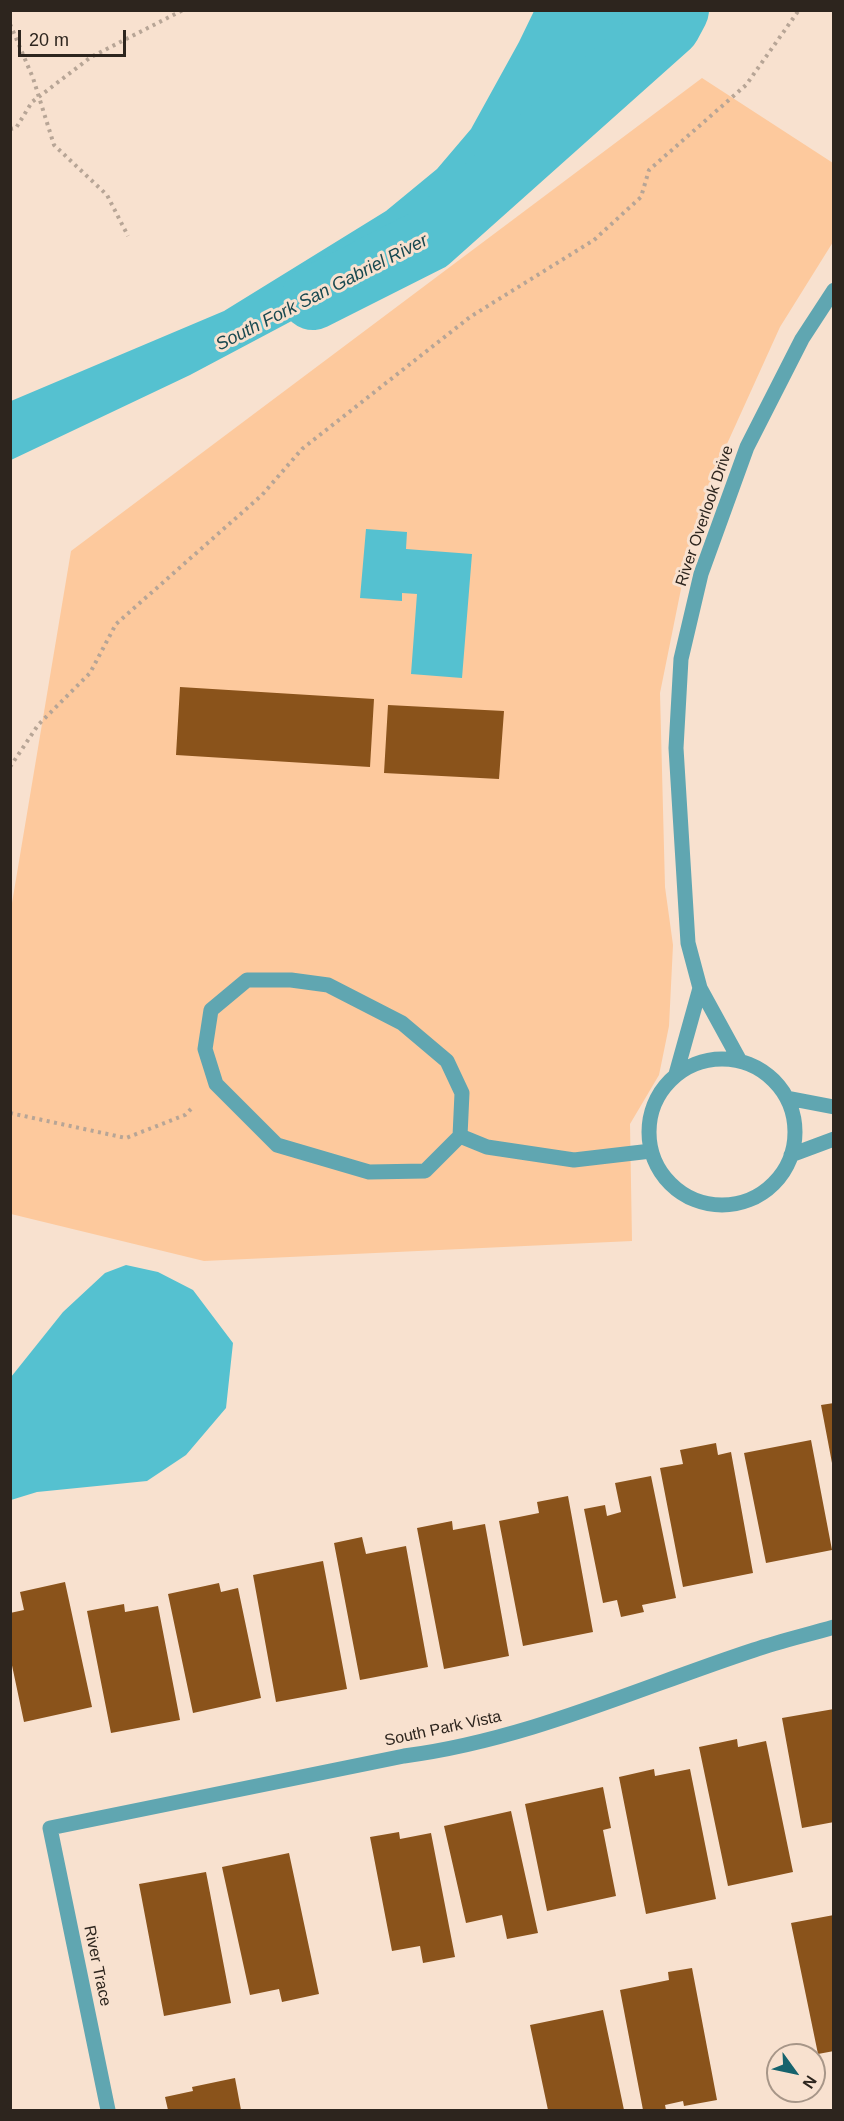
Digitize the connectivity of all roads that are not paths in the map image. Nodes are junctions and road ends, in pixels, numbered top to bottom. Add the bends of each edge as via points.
1 (834, 291) edge
2 (700, 988) junction
3 (740, 1061) junction
4 (676, 1074) junction
5 (787, 1098) junction
6 (834, 1107) edge
7 (460, 1136) junction
8 (834, 1139) edge
9 (651, 1151) junction
10 (791, 1155) junction
11 (834, 1627) edge
12 (50, 1828) joint
13 (108, 2110) edge

1 - 2 street, River Overlook Drive via 802,339 747,447 701,574 681,659 676,748 688,943
2 - 3 street, River Overlook Drive
2 - 4 street
3 - 4 street via 718,1059
3 - 5 street via 768,1075
4 - 9 street via 651,1111
5 - 6 street
5 - 10 street via 795,1136
7 - 7 street via 462,1093 447,1061 402,1023 339,991 291,980 247,980 211,1010 205,1049 216,1084 277,1145 369,1172 425,1172
7 - 9 street via 487,1147 574,1160
8 - 10 street
9 - 10 street via 663,1177 679,1193 700,1203 722,1206 745,1202 765,1192 781,1175
11 - 12 street, South Park Vista via 754,1650 549,1724 441,1751
12 - 13 street, River Trace

